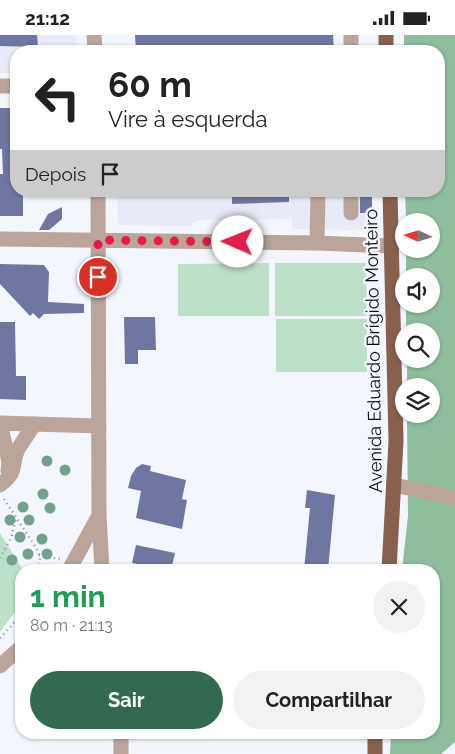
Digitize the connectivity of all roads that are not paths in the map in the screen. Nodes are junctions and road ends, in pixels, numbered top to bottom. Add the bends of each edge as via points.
1 (98, 197) edge
2 (318, 197) edge
3 (351, 197) edge
4 (390, 197) edge
5 (351, 213) dead end
6 (0, 239) edge
7 (98, 240) junction
8 (317, 243) junction
9 (391, 246) junction
10 (0, 423) edge
11 (34, 424) junction
12 (99, 426) junction
13 (4, 455) edge
14 (394, 485) junction
15 (2, 486) edge
16 (455, 498) edge
17 (99, 516) junction
18 (73, 564) edge
19 (102, 564) edge
20 (389, 564) edge
21 (15, 652) edge
22 (0, 666) edge
23 (121, 739) edge
24 (375, 739) edge
25 (121, 754) edge
26 (375, 754) edge

1 - 7 street
2 - 8 street
3 - 5 street
4 - 9 main road, Avenida Eduardo Brígido Monteiro
6 - 7 street
7 - 8 street
7 - 12 street
8 - 9 street
9 - 14 main road, Avenida Eduardo Brígido Monteiro via 396,441
10 - 11 street
10 - 13 street
11 - 12 street
11 - 15 street via 14,458 13,472
12 - 17 street
13 - 15 street via 9,462
14 - 16 street
14 - 20 main road, Avenida Eduardo Brígido Monteiro
17 - 18 street
17 - 19 street
21 - 22 street
23 - 25 street
24 - 26 main road

